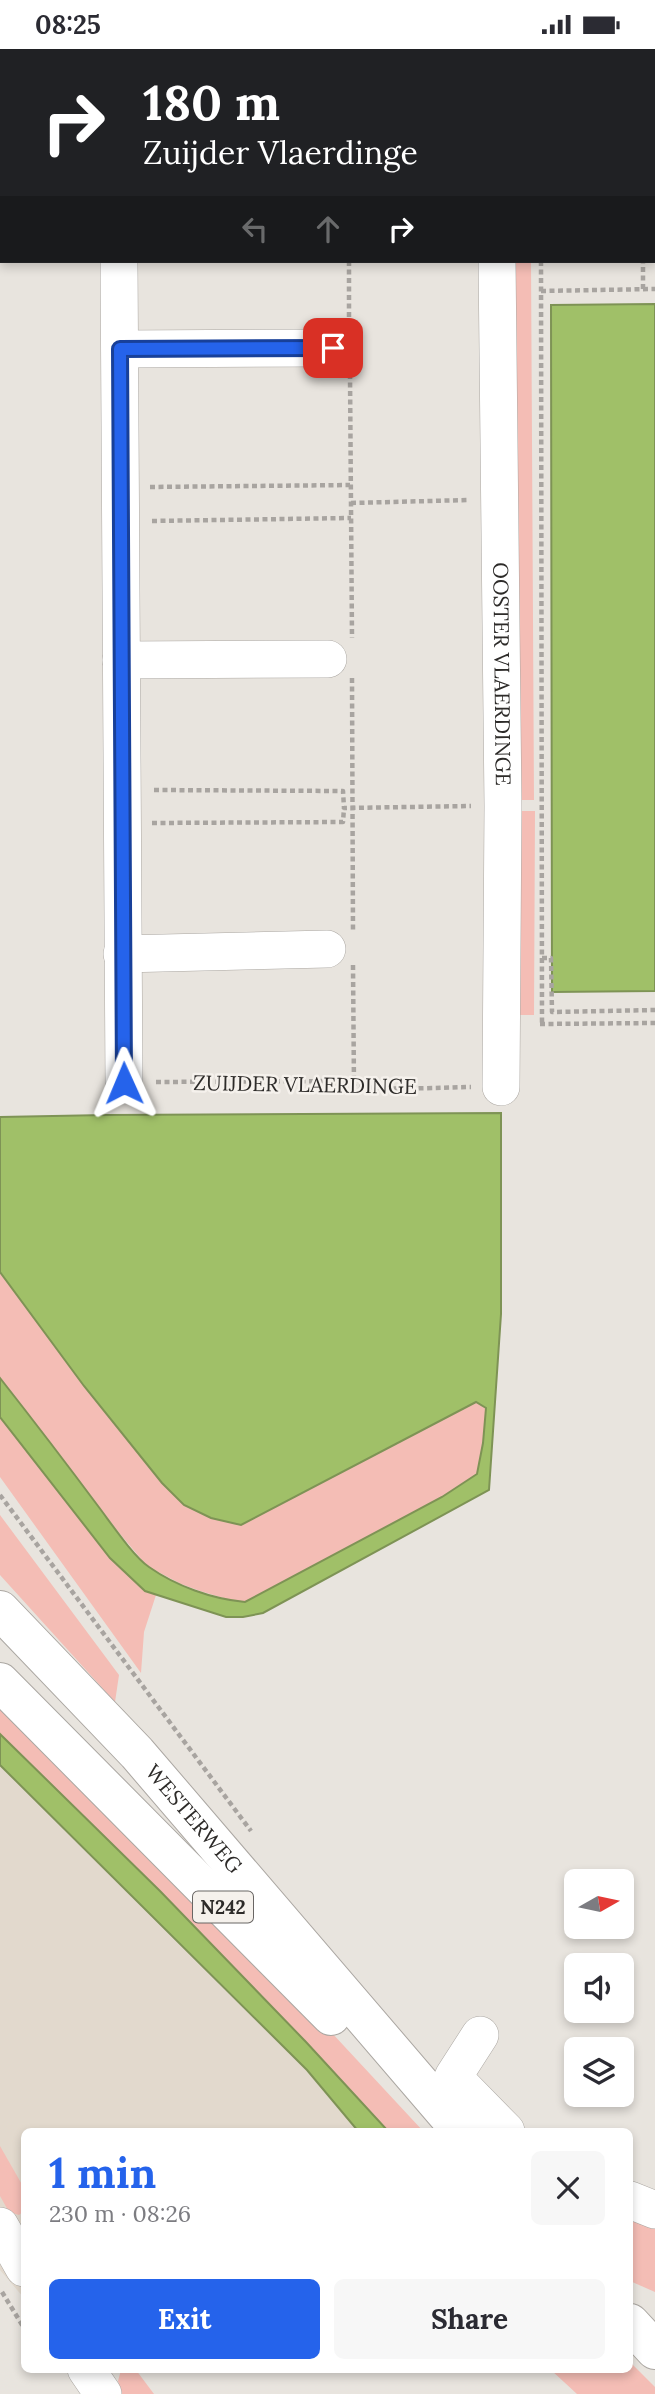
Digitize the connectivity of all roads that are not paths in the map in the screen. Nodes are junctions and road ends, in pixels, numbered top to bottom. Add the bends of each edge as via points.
1 (119, 263) edge
2 (497, 263) edge
3 (333, 348) dead end
4 (120, 349) junction
5 (328, 659) dead end
6 (121, 660) junction
7 (327, 949) dead end
8 (122, 954) junction
9 (124, 1083) road end
10 (501, 1087) dead end
11 (0, 1609) edge
12 (0, 1682) edge
13 (480, 2035) dead end
14 (443, 2128) edge
15 (458, 2128) edge
16 (503, 2128) edge
17 (633, 2201) edge
18 (655, 2210) edge
19 (0, 2227) edge
20 (21, 2263) edge
21 (633, 2326) edge
22 (655, 2350) edge
23 (89, 2373) edge
24 (103, 2394) edge

1 - 4 street
2 - 10 street, OOSTER VLAERDINGE
3 - 4 street
4 - 6 street
5 - 6 street
6 - 8 street
7 - 8 street
8 - 9 street
11 - 15 main road, WESTERWEG / N242 via 137,1753
12 - 14 main road, WESTERWEG / N242
13 - 16 street via 453,2077
17 - 18 street
19 - 20 street
21 - 22 main road
23 - 24 street

